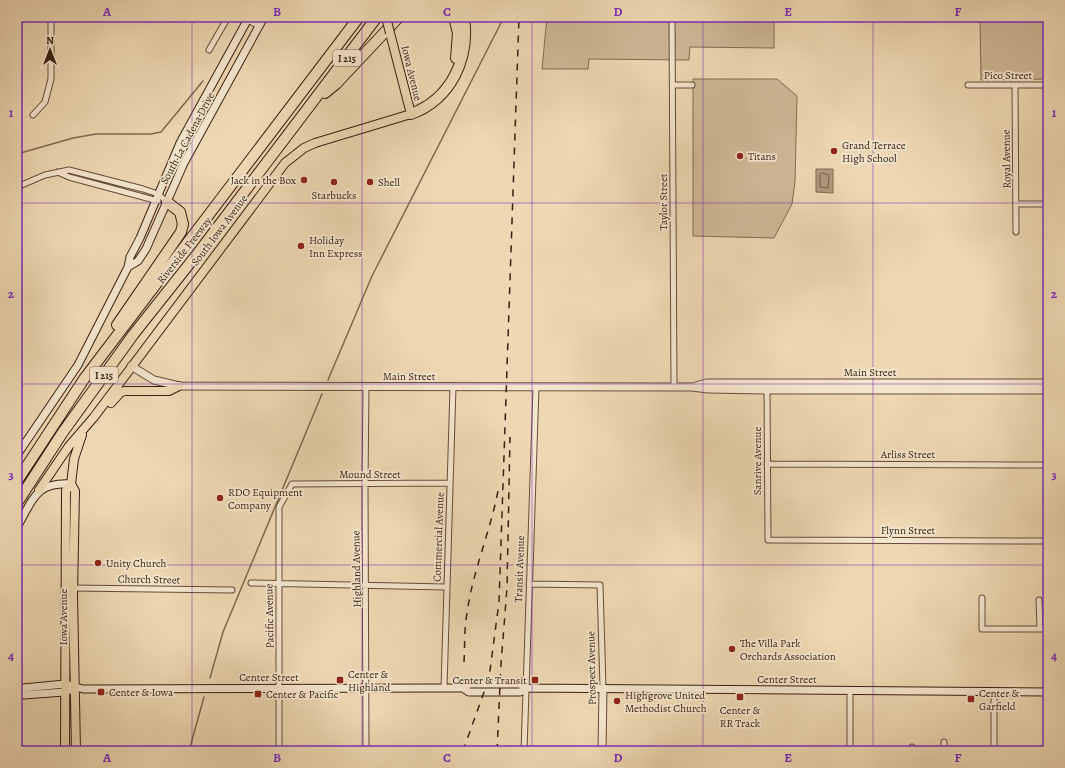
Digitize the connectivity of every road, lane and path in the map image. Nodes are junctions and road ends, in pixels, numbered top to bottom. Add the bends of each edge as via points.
1 (51, 17) edge
2 (228, 17) edge
3 (264, 17) edge
4 (359, 17) edge
5 (377, 17) edge
6 (386, 17) edge
7 (399, 17) edge
8 (454, 17) edge
9 (464, 17) edge
10 (672, 17) edge
11 (246, 18) edge
12 (259, 26) junction
13 (209, 50) dead end
14 (673, 85) junction
15 (692, 85) dead end
16 (968, 85) dead end
17 (1015, 85) junction
18 (1048, 85) edge
19 (317, 98) junction
20 (411, 114) junction
21 (33, 115) dead end
22 (368, 127) joint
23 (17, 187) edge
24 (157, 198) junction
25 (167, 202) junction
26 (1016, 204) junction
27 (1048, 204) edge
28 (1016, 232) dead end
29 (128, 267) junction
30 (131, 366) junction
31 (84, 379) junction
32 (1048, 383) edge
33 (179, 386) junction
34 (767, 386) junction
35 (366, 387) junction
36 (453, 387) junction
37 (536, 387) junction
38 (674, 387) junction
39 (1048, 390) edge
40 (94, 417) junction
41 (86, 427) junction
42 (17, 455) edge
43 (767, 464) junction
44 (1048, 465) edge
45 (17, 481) edge
46 (449, 483) junction
47 (71, 484) junction
48 (292, 484) joint
49 (365, 484) junction
50 (39, 490) junction
51 (17, 503) edge
52 (17, 527) edge
53 (768, 540) joint
54 (1048, 541) edge
55 (251, 583) dead end
56 (278, 584) junction
57 (529, 584) junction
58 (366, 585) junction
59 (446, 587) junction
60 (70, 588) junction
61 (232, 590) dead end
62 (982, 598) dead end
63 (1040, 600) dead end
64 (1040, 629) junction
65 (1048, 629) edge
66 (75, 687) junction
67 (64, 688) junction
68 (280, 688) junction
69 (367, 688) junction
70 (444, 688) junction
71 (526, 688) junction
72 (603, 688) junction
73 (850, 690) junction
74 (17, 692) edge
75 (994, 692) junction
76 (1048, 692) edge
77 (944, 742) dead end
78 (65, 751) edge
79 (76, 751) edge
80 (279, 751) edge
81 (366, 751) edge
82 (524, 751) edge
83 (602, 751) edge
84 (850, 751) edge
85 (944, 751) edge
86 (994, 751) edge

1 - 21 street via 51,79 45,102
2 - 13 street
3 - 12 main road, South La Cadena Drive
4 - 31 highway, Riverside Freeway / I 215
5 - 19 highway, Riverside Freeway / I 215
6 - 20 main road, Iowa Avenue, bridge
7 - 19 highway via 336,84
8 - 20 highway via 458,42 453,66 435,93
9 - 20 highway via 465,44 456,74 436,100
10 - 14 street, Taylor Street
11 - 12 street
11 - 24 main road, South La Cadena Drive via 180,143
12 - 25 main road, South La Cadena Drive via 194,144
14 - 15 street
14 - 38 street, Taylor Street
16 - 17 street, Pico Street
17 - 18 street, Pico Street
17 - 26 street, Royal Avenue
19 - 51 highway, Riverside Freeway / I 215 via 133,335 63,432
20 - 22 main road, Iowa Avenue
22 - 30 main road, South Iowa Avenue via 315,143 284,163
23 - 24 street via 69,170
24 - 25 street
24 - 29 main road, South La Cadena Drive via 130,257
25 - 29 main road, South La Cadena Drive via 146,249 138,261
25 - 31 highway via 180,212 183,224 181,232 90,364
26 - 27 street
26 - 28 street, Royal Avenue
29 - 42 main road, South La Cadena Drive via 88,348
30 - 33 main road, Main Street via 154,380
30 - 40 main road, South Iowa Avenue
31 - 45 highway, Riverside Freeway / I 215
32 - 34 main road, Main Street
33 - 35 main road, Main Street
33 - 40 main road via 169,391 121,392 104,411
34 - 38 main road, Main Street via 708,389
34 - 39 main road, Main Street
34 - 43 street, Sanrive Avenue
35 - 36 main road, Main Street
35 - 49 street, Highland Avenue
36 - 37 main road, Main Street
36 - 46 street, Commercial Avenue
37 - 38 main road, Main Street
37 - 57 street, Transit Avenue
40 - 41 main road
41 - 47 main road, Iowa Avenue via 74,459
41 - 50 main road via 69,446
43 - 44 street, Arliss Street
43 - 53 street, Sanrive Avenue
46 - 49 street, Mound Street
46 - 59 street, Commercial Avenue
47 - 50 main road via 50,485
47 - 60 main road, Iowa Avenue via 66,490
48 - 49 street, Mound Street
48 - 56 street, Pacific Avenue via 279,507
49 - 58 street, Highland Avenue
50 - 52 main road
53 - 54 street, Flynn Street
55 - 56 street
56 - 58 street
56 - 68 street, Pacific Avenue
57 - 71 street, Transit Avenue
57 - 72 street, Prospect Avenue via 600,585
58 - 59 street
58 - 69 street, Highland Avenue
59 - 70 street, Commercial Avenue
60 - 61 street, Church Street
60 - 66 main road, Iowa Avenue
60 - 67 main road, Iowa Avenue
62 - 64 street via 982,629
63 - 64 street
64 - 65 street
66 - 67 main road, Center Street
66 - 68 main road, Center Street
66 - 79 main road, Iowa Avenue
67 - 74 main road, Center Street via 24,695
67 - 78 main road, Iowa Avenue
68 - 69 main road, Center Street
68 - 80 street, Pacific Avenue
69 - 70 main road, Center Street
69 - 81 street, Highland Avenue
70 - 71 main road, Center Street via 463,688 469,684 520,684
71 - 72 main road, Center Street
71 - 82 street, Transit Avenue
72 - 73 main road, Center Street
72 - 83 main road, Prospect Avenue
73 - 75 main road, Center Street
73 - 84 street
75 - 76 main road, Center Street
75 - 86 street
77 - 85 street

